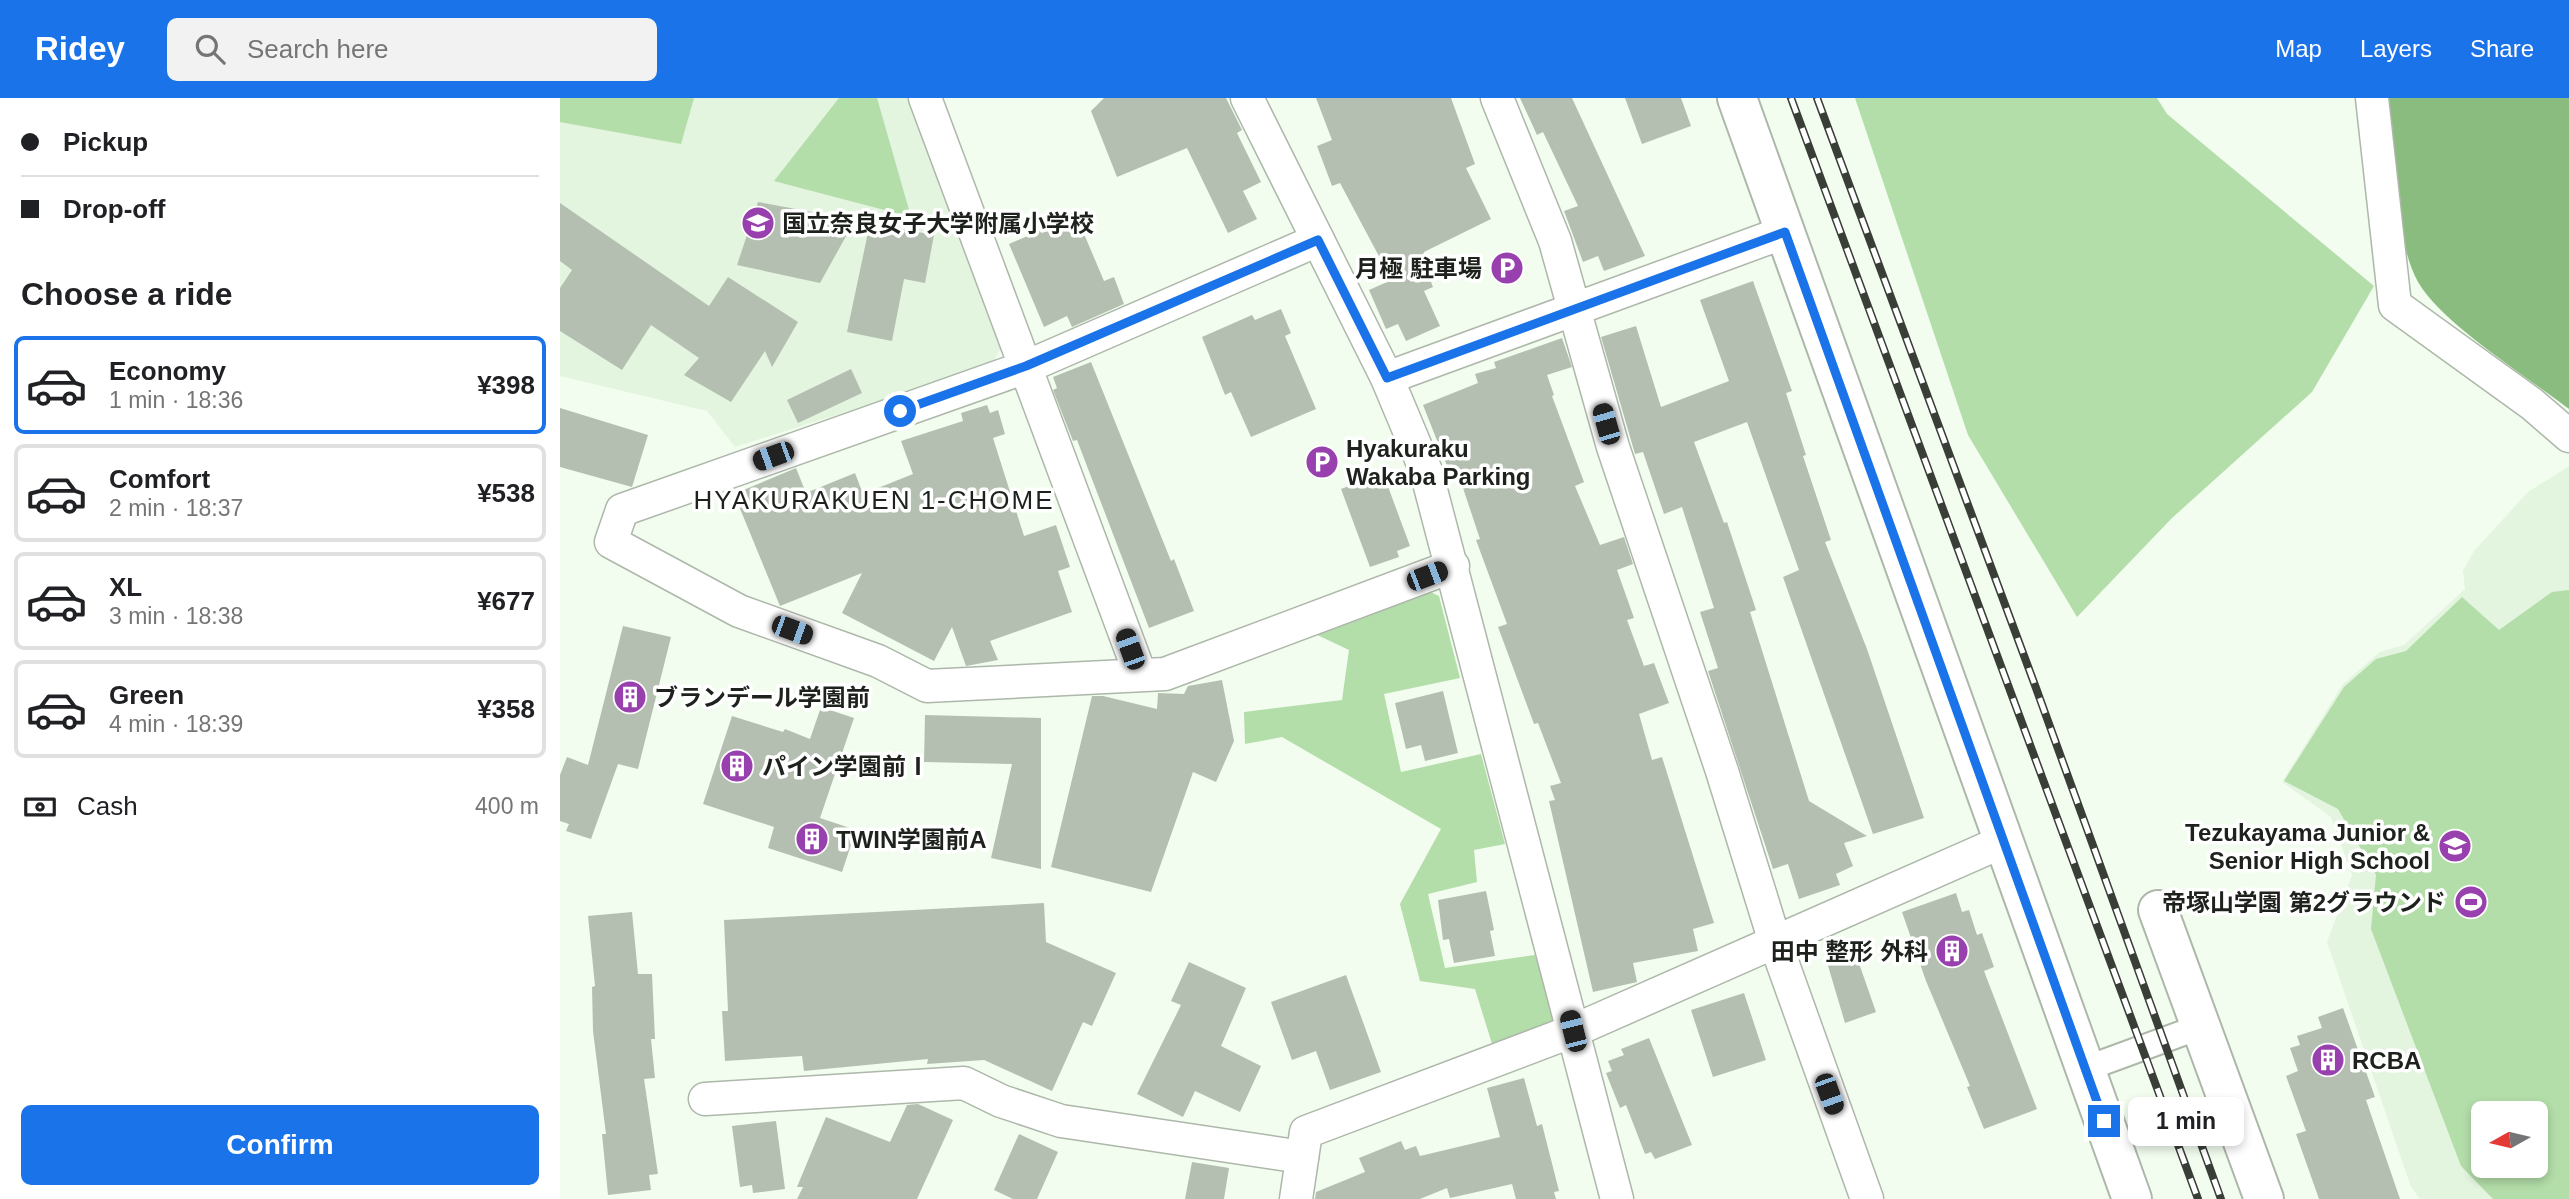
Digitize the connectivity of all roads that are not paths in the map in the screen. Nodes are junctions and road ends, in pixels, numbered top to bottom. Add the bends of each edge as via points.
1 (925, 98) edge
2 (1247, 98) edge
3 (1497, 98) edge
4 (1737, 98) edge
5 (2372, 98) edge
6 (1785, 232) junction
7 (1318, 240) junction
8 (1574, 311) junction
9 (1026, 366) junction
10 (1387, 378) junction
11 (2569, 436) edge
12 (1453, 566) junction
13 (1140, 674) junction
14 (2004, 841) junction
15 (2158, 910) dead end
16 (1775, 942) junction
17 (2202, 1026) junction
18 (1573, 1031) junction
19 (2085, 1069) junction
20 (705, 1099) dead end
21 (1302, 1157) junction
22 (1296, 1199) edge
23 (1617, 1199) edge
24 (1867, 1199) edge
25 (2132, 1199) edge
26 (2263, 1199) edge

1 - 9 street
2 - 7 street
3 - 8 street via 1555,241
4 - 6 street
5 - 11 street via 2395,305
6 - 8 street
6 - 14 street
7 - 9 street
7 - 10 street
8 - 10 street
8 - 16 street via 1613,447
9 - 13 street
9 - 13 street via 622,510 611,542 739,611 878,661 927,686
10 - 12 street via 1426,471
12 - 13 street via 1165,674
12 - 18 street
14 - 16 street
14 - 19 street
15 - 17 street
16 - 18 street
16 - 24 street
17 - 19 street
17 - 26 street
18 - 21 street via 1306,1132
18 - 23 street
19 - 25 street
20 - 21 street via 964,1083 1061,1121
21 - 22 street

